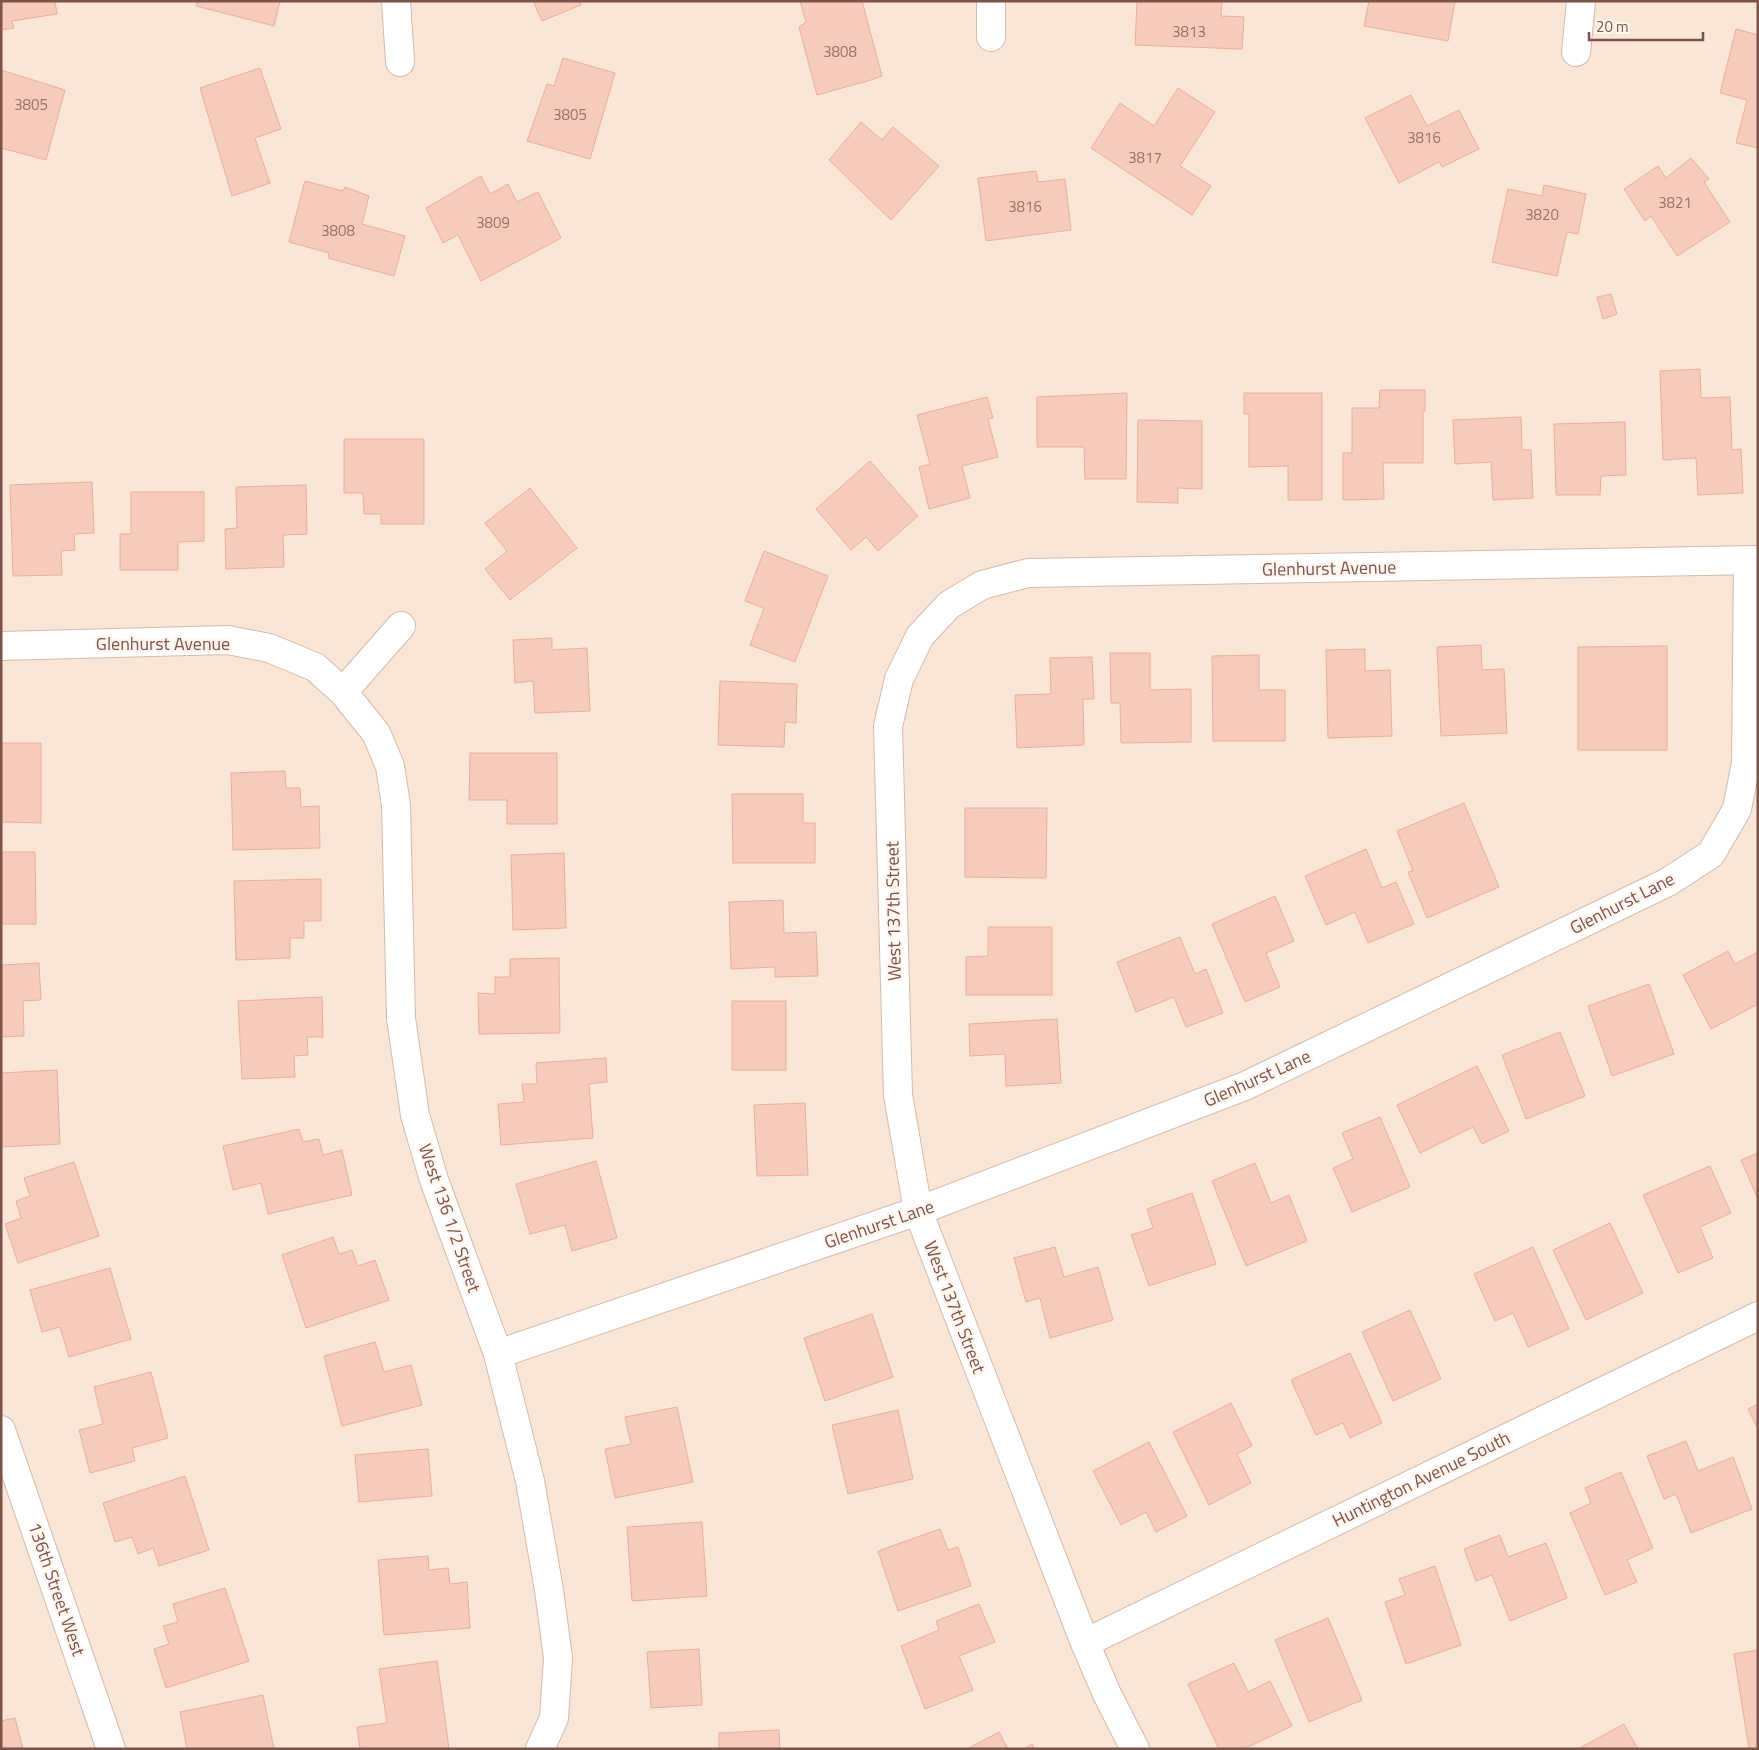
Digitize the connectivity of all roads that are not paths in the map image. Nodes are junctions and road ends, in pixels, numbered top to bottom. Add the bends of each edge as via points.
1 (396, 1) edge
2 (991, 1) edge
3 (1581, 1) edge
4 (990, 37) dead end
5 (1576, 52) dead end
6 (400, 62) dead end
7 (1753, 560) edge
8 (401, 626) dead end
9 (920, 636) joint
10 (1, 646) edge
11 (343, 692) junction
12 (918, 1211) junction
13 (1758, 1316) edge
14 (498, 1354) junction
15 (1, 1430) edge
16 (1085, 1643) junction
17 (111, 1749) edge
18 (540, 1749) edge
19 (1134, 1749) edge

1 - 6 street
2 - 4 street
3 - 5 street
7 - 9 street, Glenhurst Avenue via 1028,573 982,584 949,605
7 - 12 street, Glenhurst Lane via 1746,763 1737,809 1711,854 1668,882 1245,1086
8 - 11 street
9 - 12 street, West 137th Street via 899,679 888,726 898,1095
10 - 11 street, Glenhurst Avenue via 228,640 269,648 315,667
11 - 14 street, West 136 1/2 Street via 376,733 390,766 396,805 401,1018 415,1115 434,1180
12 - 14 street, Glenhurst Lane
12 - 16 street, West 137th Street
13 - 16 street, Huntington Avenue South
14 - 18 street, West 136 1/2 Street via 530,1481 558,1658 554,1718
15 - 17 street, 136th Street West
16 - 19 street, West 137th Street

